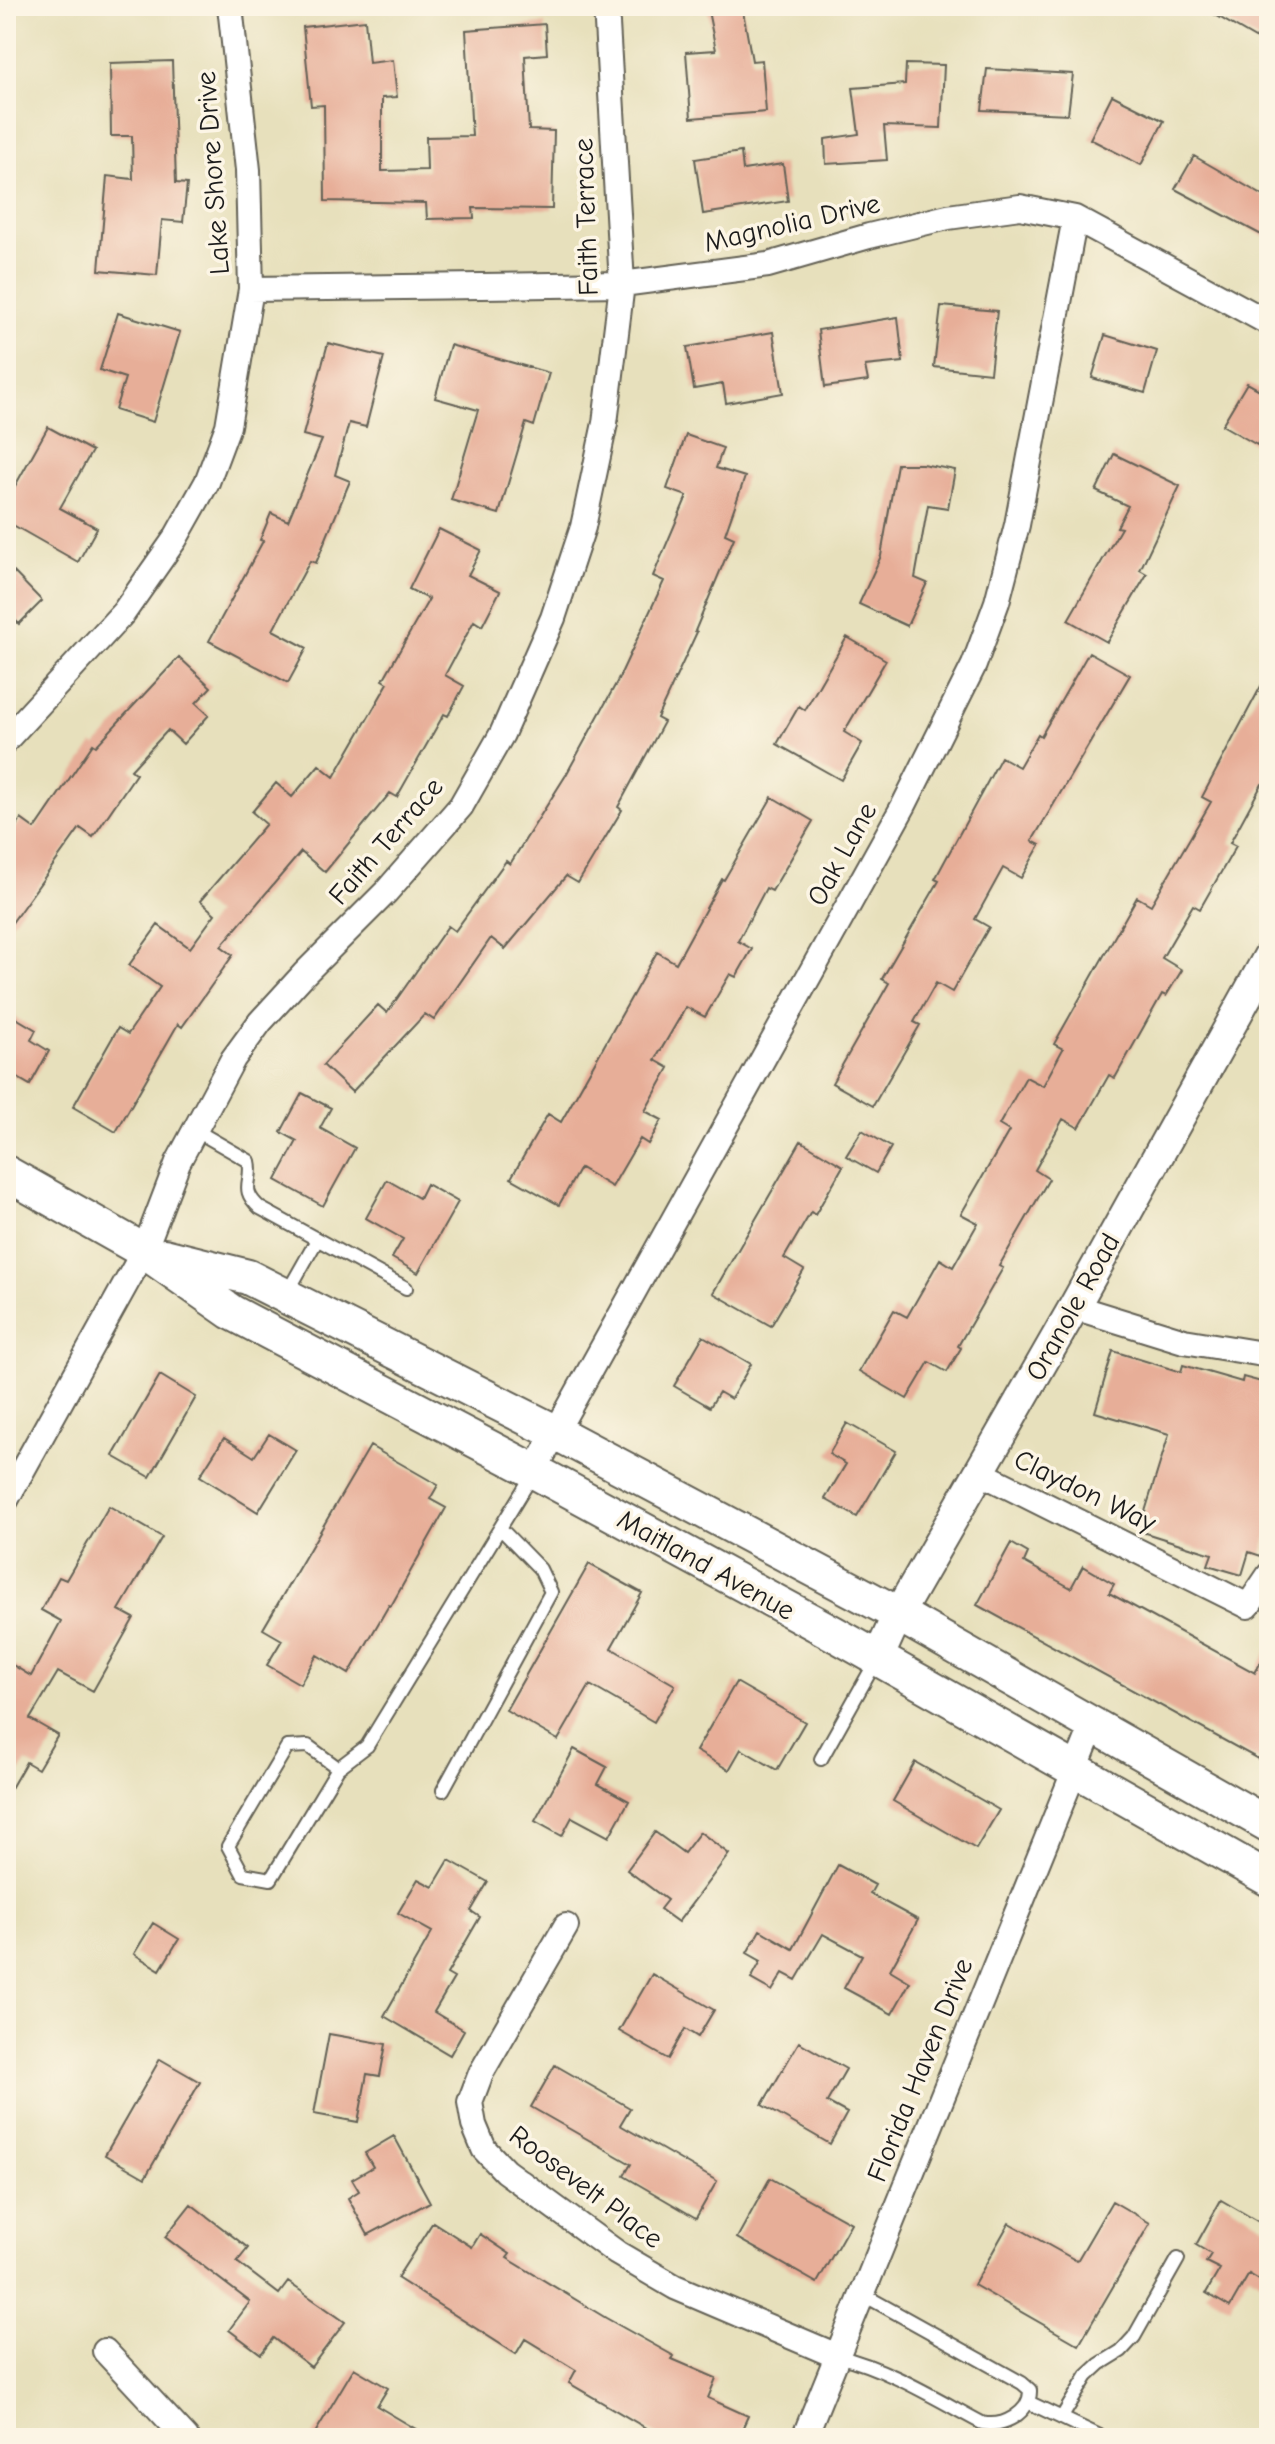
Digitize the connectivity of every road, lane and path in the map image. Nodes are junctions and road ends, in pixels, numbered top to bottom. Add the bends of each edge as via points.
1 (230, 6) edge
2 (606, 6) edge
3 (1075, 218) junction
4 (622, 284) junction
5 (251, 289) junction
6 (1269, 323) edge
7 (6, 740) edge
8 (1269, 956) edge
9 (195, 1130) junction
10 (6, 1173) edge
11 (317, 1240) junction
12 (144, 1251) junction
13 (406, 1288) dead end
14 (285, 1296) junction
15 (1074, 1307) junction
16 (1269, 1355) edge
17 (555, 1432) junction
18 (534, 1471) junction
19 (979, 1472) junction
20 (6, 1500) edge
21 (500, 1528) junction
22 (1269, 1575) edge
23 (898, 1614) junction
24 (878, 1658) junction
25 (1093, 1725) junction
26 (821, 1759) dead end
27 (338, 1768) junction
28 (1075, 1769) junction
29 (443, 1790) dead end
30 (1269, 1825) edge
31 (1269, 1879) edge
32 (566, 1926) dead end
33 (1178, 2259) dead end
34 (862, 2294) junction
35 (105, 2351) dead end
36 (837, 2356) junction
37 (1028, 2402) junction
38 (1062, 2417) junction
39 (186, 2438) edge
40 (804, 2438) edge
41 (1104, 2438) edge

1 - 5 street, Lake Shore Drive via 248,170
2 - 4 street, Faith Terrace
3 - 4 street, Magnolia Drive via 1020,207 948,217 768,265
3 - 6 street, Magnolia Drive
3 - 17 street, Oak Lane via 1017,525 974,665 904,805
4 - 5 street, Magnolia Drive
4 - 9 street, Faith Terrace via 605,423 583,527 553,618 502,734 461,806 260,1022 233,1059
5 - 7 street, Lake Shore Drive via 228,426 207,482 124,612
8 - 15 street, Oranole Road
9 - 11 lane via 249,1161 247,1188 255,1203
9 - 12 street, Faith Terrace
10 - 12 main road, Maitland Avenue
11 - 13 lane
11 - 14 lane
12 - 14 main road, Maitland Avenue via 248,1277
12 - 18 main road, Maitland Avenue via 231,1312
12 - 20 street, Faith Terrace
14 - 17 main road, Maitland Avenue
15 - 16 street via 1184,1341
15 - 19 street, Oranole Road
17 - 18 street, Oak Lane
17 - 23 main road, Maitland Avenue
18 - 21 lane
18 - 24 main road, Maitland Avenue
19 - 22 street, Claydon Way via 1248,1606
19 - 23 street, Oranole Road
21 - 27 lane via 367,1746
21 - 29 lane via 540,1569 551,1592
23 - 24 street, Oranole Road
23 - 25 main road, Maitland Avenue
24 - 26 lane
24 - 28 main road, Maitland Avenue
25 - 28 street, Florida Haven Drive
25 - 30 main road, Maitland Avenue
27 - 27 lane via 271,1879 243,1874 228,1846 287,1747 308,1746
28 - 31 main road, Maitland Avenue
28 - 34 street, Florida Haven Drive
32 - 36 street, Roosevelt Place via 475,2088 470,2102 484,2149 505,2171 617,2253 675,2287
33 - 38 lane via 1134,2337 1087,2376
34 - 36 street, Florida Haven Drive
34 - 37 lane via 1022,2383 1030,2390
35 - 39 street
36 - 37 lane via 859,2361 991,2425 1005,2422
36 - 40 street, Florida Haven Drive
37 - 38 lane
38 - 41 lane

